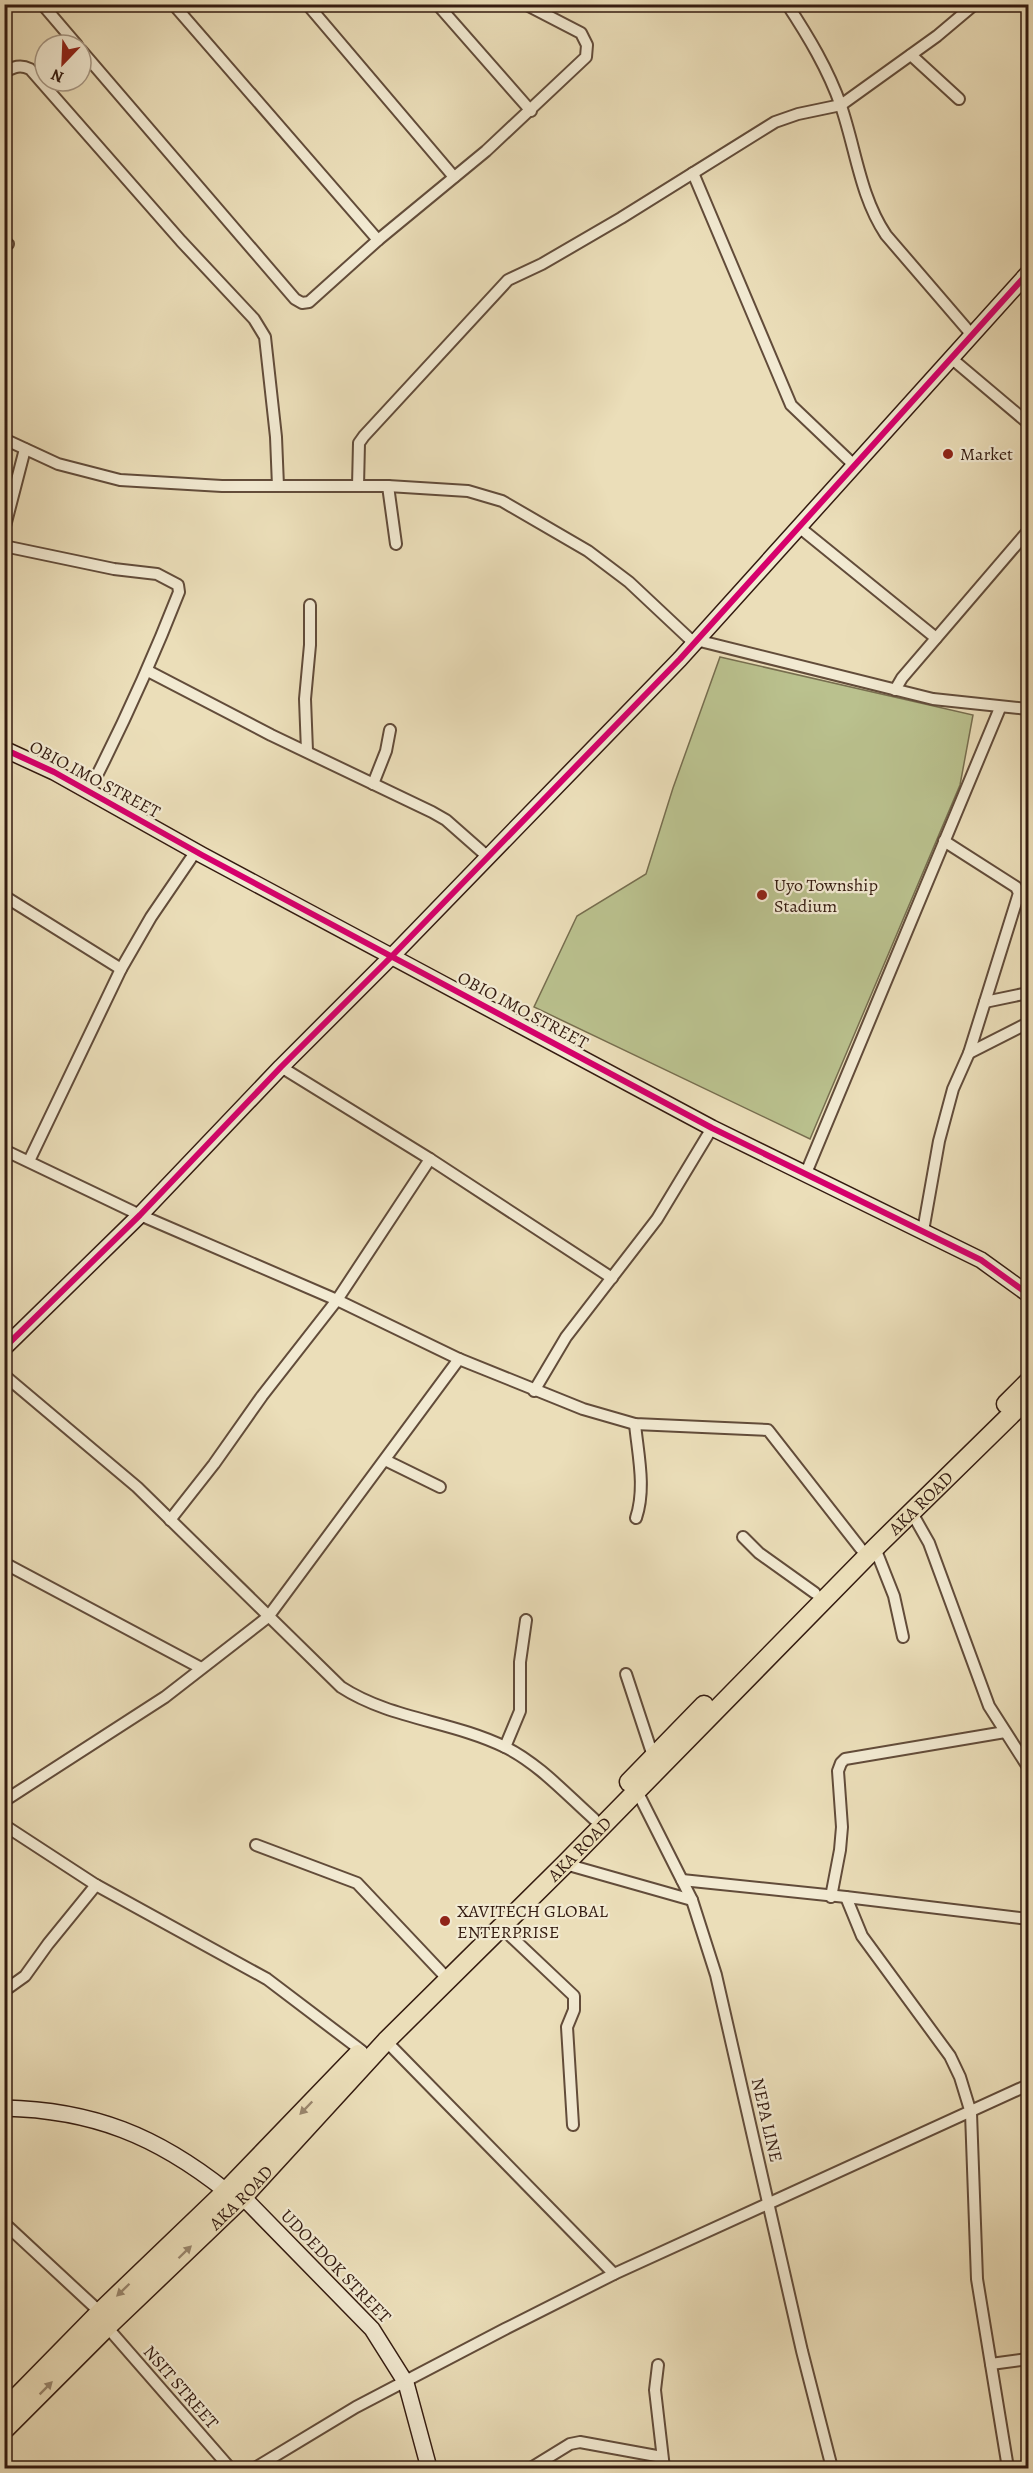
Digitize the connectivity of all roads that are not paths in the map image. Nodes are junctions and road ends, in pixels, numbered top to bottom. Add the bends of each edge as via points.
1 (42, 4) edge
2 (172, 4) edge
3 (307, 4) edge
4 (437, 4) edge
5 (525, 4) edge
6 (786, 4) edge
7 (975, 4) edge
8 (67, 33) edge
9 (911, 55) junction
10 (93, 64) edge
11 (4, 72) edge
12 (959, 99) dead end
13 (841, 105) junction
14 (531, 111) junction
15 (693, 172) junction
16 (454, 177) junction
17 (378, 240) junction
18 (1029, 273) edge
19 (972, 335) junction
20 (951, 358) junction
21 (1029, 423) edge
22 (4, 439) edge
23 (25, 449) junction
24 (855, 466) junction
25 (278, 486) junction
26 (358, 486) junction
27 (388, 486) junction
28 (799, 527) junction
29 (4, 530) edge
30 (1029, 531) edge
31 (396, 544) dead end
32 (4, 546) edge
33 (310, 605) dead end
34 (936, 638) junction
35 (694, 643) junction
36 (148, 671) junction
37 (895, 690) junction
38 (1000, 708) junction
39 (1029, 709) edge
40 (390, 730) dead end
41 (4, 749) edge
42 (308, 751) junction
43 (373, 784) junction
44 (89, 791) junction
45 (944, 842) junction
46 (196, 851) junction
47 (488, 857) junction
48 (4, 896) edge
49 (392, 956) junction
50 (121, 969) junction
51 (1029, 993) edge
52 (985, 1002) junction
53 (1029, 1023) edge
54 (969, 1053) junction
55 (281, 1067) junction
56 (712, 1128) junction
57 (4, 1150) edge
58 (430, 1159) junction
59 (29, 1161) junction
60 (806, 1173) junction
61 (140, 1215) junction
62 (923, 1231) junction
63 (612, 1278) junction
64 (1029, 1294) edge
65 (337, 1300) junction
66 (4, 1348) edge
67 (459, 1359) junction
68 (4, 1375) edge
69 (1029, 1382) edge
70 (534, 1391) junction
71 (1029, 1398) edge
72 (635, 1425) junction
73 (385, 1460) junction
74 (440, 1487) dead end
75 (912, 1513) junction
76 (636, 1518) dead end
77 (170, 1520) junction
78 (743, 1538) dead end
79 (868, 1548) junction
80 (4, 1563) edge
81 (815, 1593) junction
82 (268, 1617) junction
83 (526, 1620) dead end
84 (903, 1638) dead end
85 (201, 1668) junction
86 (626, 1674) dead end
87 (1005, 1732) junction
88 (505, 1747) junction
89 (653, 1756) junction
90 (1029, 1767) edge
91 (637, 1791) junction
92 (4, 1802) edge
93 (594, 1819) junction
94 (4, 1825) edge
95 (256, 1845) dead end
96 (565, 1864) junction
97 (682, 1881) junction
98 (96, 1885) junction
99 (831, 1897) junction
100 (846, 1897) junction
101 (692, 1900) junction
102 (1029, 1919) edge
103 (502, 1928) junction
104 (442, 1973) junction
105 (4, 1990) edge
106 (386, 2042) junction
107 (362, 2051) junction
108 (1029, 2085) edge
109 (4, 2108) edge
110 (971, 2113) junction
111 (573, 2125) dead end
112 (234, 2194) junction
113 (770, 2205) junction
114 (4, 2223) edge
115 (614, 2274) junction
116 (103, 2320) junction
117 (1029, 2360) edge
118 (991, 2364) junction
119 (658, 2365) dead end
120 (406, 2383) junction
121 (4, 2410) edge
122 (4, 2430) edge
123 (662, 2457) junction
124 (230, 2469) edge
125 (255, 2469) edge
126 (429, 2469) edge
127 (531, 2469) edge
128 (664, 2469) edge
129 (832, 2469) edge
130 (1008, 2469) edge

1 - 8 street
2 - 17 street
3 - 16 street
4 - 14 street
5 - 14 street via 581,33 587,45 586,57
6 - 13 street via 820,57
7 - 9 street
9 - 12 street
9 - 13 street
10 - 17 street via 295,299 309,302
11 - 25 street via 16,66 30,69 254,319 265,337
13 - 15 street via 775,122
13 - 19 street via 874,218
14 - 16 street
15 - 24 street via 791,405
15 - 26 street via 621,218 508,280 364,436 359,443
16 - 17 street
18 - 19 street
19 - 20 street
20 - 21 street
20 - 24 street
22 - 23 street
23 - 25 street via 58,464 120,480
23 - 29 street
24 - 28 street
25 - 26 street
26 - 27 street
27 - 31 street
27 - 35 street via 468,491 502,501 588,551 629,582
28 - 34 street
28 - 35 street
30 - 34 street
32 - 36 street via 157,574 178,585 179,592
33 - 42 street via 305,699
34 - 37 street
35 - 37 street via 696,640
35 - 47 street
36 - 42 street
36 - 44 street
37 - 38 street
38 - 39 street
38 - 45 street
40 - 43 street
41 - 44 street, OBIO IMO STREET
42 - 43 street
43 - 47 street via 446,820
44 - 46 street, OBIO IMO STREET
45 - 52 street via 1016,887 1019,893
45 - 60 street
46 - 49 street, OBIO IMO STREET
46 - 50 street
47 - 49 street
48 - 50 street
49 - 55 street
49 - 56 street, OBIO IMO STREET
50 - 59 street
51 - 52 street
52 - 54 street
53 - 54 street
54 - 62 street via 953,1089 939,1141
55 - 58 street
55 - 61 street
56 - 60 street, OBIO IMO STREET
56 - 63 street via 657,1219
57 - 59 street
58 - 63 street
58 - 65 street
59 - 61 street
60 - 62 street, OBIO IMO STREET
61 - 65 street
61 - 66 street
62 - 64 street, OBIO IMO STREET via 981,1260
63 - 70 street via 566,1337
65 - 67 street
65 - 77 street
67 - 70 street
67 - 73 street
68 - 77 street via 102,1456
69 - 79 main road, AKA ROAD
70 - 72 street
71 - 75 main road, AKA ROAD
72 - 76 street via 641,1495
72 - 79 street via 768,1430
73 - 74 street
73 - 82 street
75 - 79 main road, AKA ROAD
75 - 87 street via 929,1543 989,1706
77 - 82 street
78 - 81 street
79 - 81 main road, AKA ROAD
79 - 84 street via 894,1596
79 - 91 main road, AKA ROAD
80 - 85 street
81 - 89 main road, AKA ROAD
82 - 85 street
82 - 88 street via 325,1674 358,1698
83 - 88 street via 520,1662 520,1711
85 - 92 street via 126,1724
86 - 89 street
87 - 90 street
87 - 99 street via 845,1759 838,1771 842,1827
88 - 93 street via 529,1762
89 - 93 main road, AKA ROAD
91 - 96 main road, AKA ROAD
91 - 97 street, NEPA LINE
93 - 104 main road, AKA ROAD
94 - 98 street
95 - 104 street via 357,1883
96 - 101 street
96 - 103 main road, AKA ROAD
97 - 99 street
97 - 101 street, NEPA LINE
98 - 105 street via 25,1976
98 - 107 street via 267,1979
99 - 100 street
100 - 102 street
100 - 110 street via 862,1936 950,2056
101 - 113 street, NEPA LINE via 716,1975
103 - 106 main road, AKA ROAD
103 - 111 street via 574,1996 574,2010 567,2027
104 - 107 main road, AKA ROAD
106 - 112 main road, AKA ROAD
106 - 115 street
107 -> 112 main road, AKA ROAD
108 - 110 street
109 - 112 street, UDOEDOK STREET via 78,2115 136,2133
110 - 113 street
110 - 118 street via 977,2279
112 - 116 main road, AKA ROAD
112 - 120 street, UDOEDOK STREET via 372,2329
113 - 115 street
113 - 129 street, NEPA LINE
114 - 116 street, NSIT STREET
115 - 120 street
116 - 121 main road, AKA ROAD
122 -> 116 main road, AKA ROAD
116 - 124 street, NSIT STREET
117 - 118 street
118 - 130 street
119 - 123 street via 655,2390
120 - 125 street via 356,2407
120 - 126 street, UDOEDOK STREET
123 - 127 street via 580,2442 570,2444
123 - 128 street

